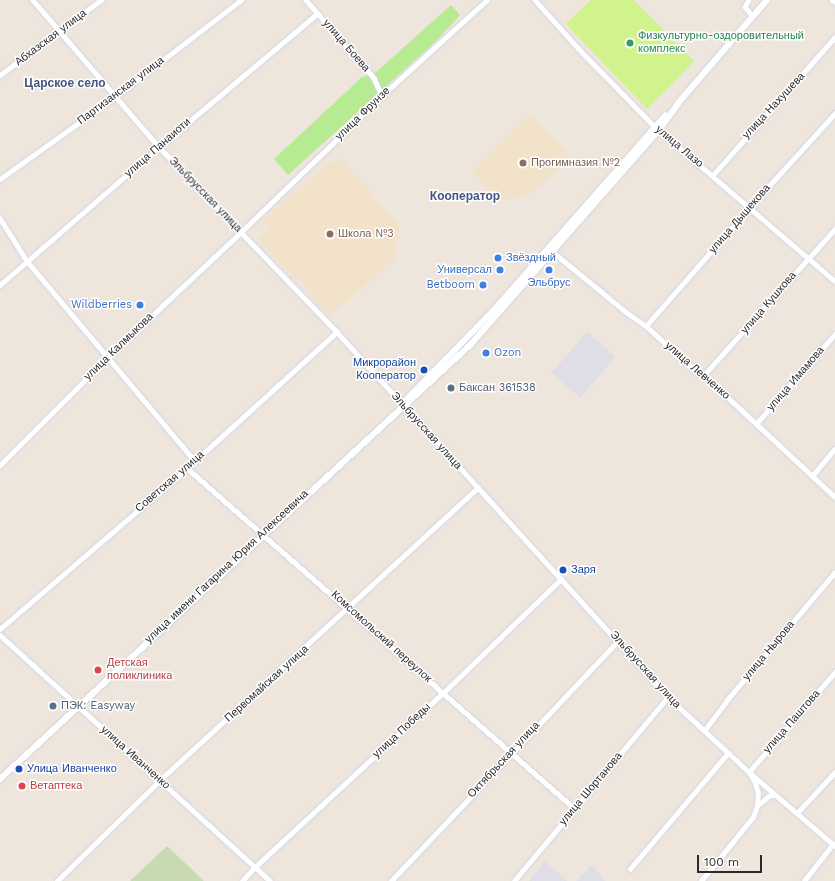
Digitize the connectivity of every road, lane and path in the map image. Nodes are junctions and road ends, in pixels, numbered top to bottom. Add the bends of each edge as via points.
1 (33, 0) edge
2 (101, 0) edge
3 (241, 0) edge
4 (306, 0) edge
5 (487, 0) edge
6 (535, 0) edge
7 (749, 0) edge
8 (767, 0) edge
9 (832, 0) edge
10 (835, 2) edge
11 (317, 14) junction
12 (753, 16) junction
13 (60, 31) junction
14 (835, 37) edge
15 (0, 75) edge
16 (382, 96) junction
17 (115, 97) junction
18 (835, 113) edge
19 (657, 128) junction
20 (159, 147) junction
21 (713, 175) junction
22 (0, 179) edge
23 (749, 208) junction
24 (0, 218) edge
25 (835, 229) edge
26 (241, 232) junction
27 (552, 252) junction
28 (808, 258) junction
29 (27, 261) junction
30 (835, 281) edge
31 (0, 285) edge
32 (646, 326) junction
33 (337, 332) junction
34 (835, 334) edge
35 (108, 356) junction
36 (703, 376) junction
37 (403, 405) junction
38 (756, 424) junction
39 (835, 449) edge
40 (195, 462) junction
41 (0, 464) edge
42 (187, 468) junction
43 (812, 476) junction
44 (478, 488) junction
45 (835, 497) edge
46 (263, 534) junction
47 (835, 572) edge
48 (561, 579) junction
49 (349, 609) junction
50 (0, 629) edge
51 (0, 635) edge
52 (618, 641) junction
53 (835, 672) edge
54 (443, 693) junction
55 (668, 697) junction
56 (78, 706) junction
57 (704, 731) junction
58 (511, 752) junction
59 (728, 753) junction
60 (749, 772) junction
61 (835, 772) edge
62 (0, 779) edge
63 (160, 780) junction
64 (777, 796) junction
65 (758, 806) junction
66 (574, 808) junction
67 (797, 813) junction
68 (834, 845) edge
69 (255, 867) junction
70 (630, 869) dead end
71 (57, 881) edge
72 (242, 881) edge
73 (270, 881) edge
74 (391, 881) edge
75 (514, 881) edge
76 (701, 881) edge
77 (804, 881) edge

1 - 13 street, Эльбрусская улица
2 - 13 street, Абхазская улица
3 - 17 street, Партизанская улица
4 - 11 street, улица Боева
5 - 16 street, улица Фрунзе
6 - 19 street, улица Лазо
7 - 12 street via 745,7
8 - 12 street, улица имени Гагарина Юрия Алексеевича
9 - 10 street
11 - 16 street, улица Боева via 374,78
11 - 20 street, улица Панаиоти
12 - 19 street, улица имени Гагарина Юрия Алексеевича
13 - 15 street, Абхазская улица
13 - 17 street, Эльбрусская улица
14 - 21 street, улица Нахушева
16 - 26 street, улица Фрунзе
17 - 20 street, Эльбрусская улица
17 - 22 street, Партизанская улица
18 - 23 street, улица Дышекова
19 - 21 street, улица Лазо
19 - 27 street, улица имени Гагарина Юрия Алексеевича
19 - 37 street, улица имени Гагарина Юрия Алексеевича via 493,311
20 - 26 street, Эльбрусская улица
20 - 29 street, улица Панаиоти
21 - 23 street, улица Лазо
23 - 28 street, улица Лазо
23 - 32 street, улица Дышекова
24 - 29 street
25 - 28 street, улица Кушхова
26 - 33 street, Эльбрусская улица
26 - 35 street, улица Калмыкова
27 - 32 street, улица Левченко
27 - 37 street, улица имени Гагарина Юрия Алексеевича via 471,344
28 - 30 street, улица Лазо
28 - 36 street, улица Кушхова
29 - 31 street, улица Панаиоти
29 - 35 street
32 - 36 street, улица Левченко
33 - 37 street, Эльбрусская улица
33 - 40 street, Советская улица
34 - 38 street, улица Имамова
35 - 40 street
35 - 41 street, улица Калмыкова
36 - 38 street, улица Левченко
37 - 44 street, Эльбрусская улица
37 - 46 street, улица имени Гагарина Юрия Алексеевича
38 - 43 street, улица Левченко
39 - 43 street
40 - 42 street, Советская улица
42 - 46 street, Комсомольский переулок
42 - 50 street, Советская улица
43 - 45 street, улица Левченко
44 - 48 street, Эльбрусская улица
44 - 49 street, Первомайская улица
46 - 49 street, Комсомольский переулок
46 - 56 street, улица имени Гагарина Юрия Алексеевича
47 - 57 street, улица Нырова
48 - 52 street, Эльбрусская улица
48 - 54 street, улица Победы
49 - 54 street, Комсомольский переулок
49 - 63 street, Первомайская улица
51 - 56 street, улица Иванченко
52 - 55 street, Эльбрусская улица
52 - 58 street, Октябрьская улица
53 - 60 street, улица Паштова
54 - 58 street, Комсомольский переулок
54 - 69 street, улица Победы
55 - 57 street, Эльбрусская улица
55 - 66 street, улица Шортанова
56 - 62 street, улица имени Гагарина Юрия Алексеевича
56 - 63 street, улица Иванченко
57 - 59 street, Эльбрусская улица
58 - 66 street, Комсомольский переулок
58 - 74 street, Октябрьская улица
59 - 60 street, Эльбрусская улица
59 - 70 street
60 - 64 street, Эльбрусская улица
60 - 65 street via 758,793
61 - 67 street
63 - 69 street, улица Иванченко
63 - 71 street, Первомайская улица
64 - 65 street via 769,796
64 - 67 street, Эльбрусская улица
65 - 76 street via 753,816
66 - 75 street, улица Шортанова
67 - 68 street, Эльбрусская улица
68 - 77 street
69 - 72 street, улица Победы
69 - 73 street, улица Иванченко

